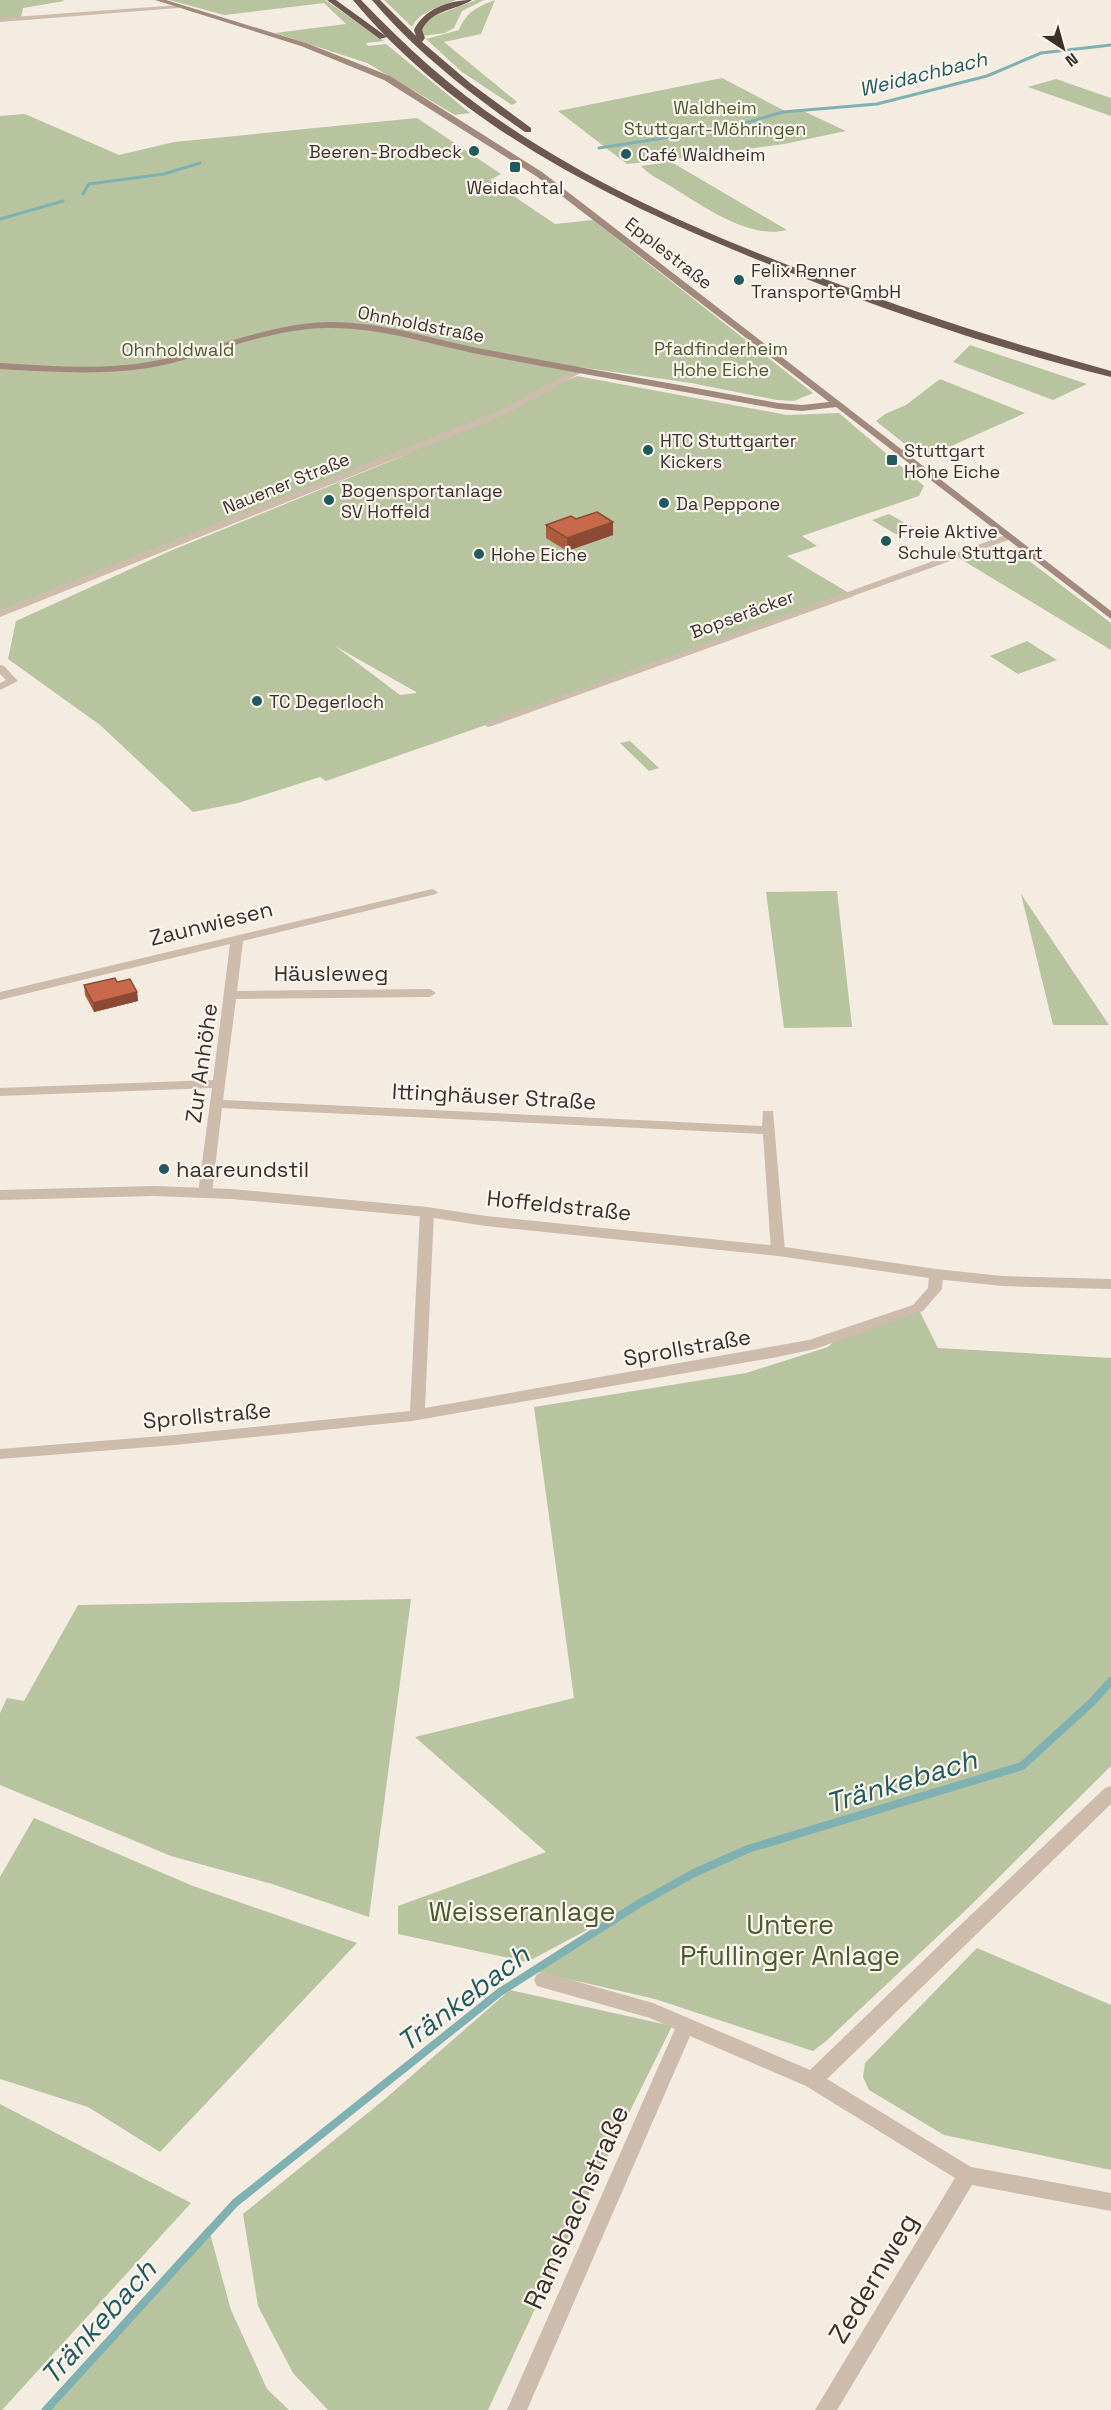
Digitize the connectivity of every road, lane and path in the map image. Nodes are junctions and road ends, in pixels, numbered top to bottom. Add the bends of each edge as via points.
1 (159, 0) edge
2 (331, 0) edge
3 (357, 0) edge
4 (376, 0) edge
5 (468, 0) edge
6 (178, 6) junction
7 (0, 20) edge
8 (417, 43) junction
9 (402, 47) junction
10 (533, 133) dead end
11 (637, 191) dead end
12 (1111, 364) edge
13 (0, 366) edge
14 (579, 370) junction
15 (1111, 374) edge
16 (836, 404) junction
17 (1008, 537) junction
18 (0, 614) edge
19 (1111, 616) edge
20 (0, 668) edge
21 (0, 687) edge
22 (488, 724) dead end
23 (432, 892) dead end
24 (237, 939) junction
25 (430, 993) dead end
26 (232, 995) junction
27 (0, 996) edge
28 (219, 1084) junction
29 (0, 1092) edge
30 (217, 1104) junction
31 (768, 1114) dead end
32 (770, 1130) junction
33 (205, 1193) junction
34 (0, 1194) edge
35 (427, 1212) junction
36 (778, 1251) junction
37 (936, 1274) junction
38 (1111, 1284) edge
39 (417, 1415) junction
40 (0, 1454) edge
41 (1111, 1793) edge
42 (543, 1980) dead end
43 (685, 2026) junction
44 (813, 2080) junction
45 (967, 2175) junction
46 (1111, 2202) edge
47 (517, 2410) edge
48 (825, 2410) edge

1 - 6 main road, Epplestraße
2 - 9 highway
3 - 9 highway
4 - 8 highway
5 - 8 highway via 424,19
6 - 7 street
6 - 16 main road, Epplestraße via 345,58 387,78 539,174
8 - 10 highway via 481,97
9 - 15 highway via 485,114 570,168 686,226 824,283 982,337
11 - 12 highway via 739,238 888,296
13 - 14 main road, Ohnholdstraße via 122,369 281,330 327,325 377,330
14 - 16 main road, Ohnholdstraße via 778,406
14 - 18 street, Nauener Straße via 504,412
16 - 17 main road, Epplestraße
17 - 19 main road, Epplestraße
17 - 22 street, Bopseräcker
20 - 21 street via 14,681
23 - 24 street, Zaunwiesen
24 - 26 street, Zur Anhöhe
24 - 27 street, Zaunwiesen
25 - 26 street, Häusleweg
26 - 28 street, Zur Anhöhe
28 - 29 street
28 - 30 street, Zur Anhöhe
30 - 32 street, Ittinghäuser Straße
30 - 33 street, Zur Anhöhe
31 - 32 street
32 - 36 street
33 - 34 street, Hoffeldstraße
33 - 35 street, Hoffeldstraße
35 - 36 street, Hoffeldstraße
35 - 39 street
36 - 37 street, Hoffeldstraße
37 - 38 street, Hoffeldstraße via 1002,1281
37 - 39 street, Sprollstraße via 935,1289 918,1308 810,1345
39 - 40 street, Sprollstraße
41 - 44 street
42 - 43 street via 653,2011
43 - 44 street
43 - 47 street, Ramsbachstraße
44 - 45 street
45 - 46 street
45 - 48 street, Zedernweg

